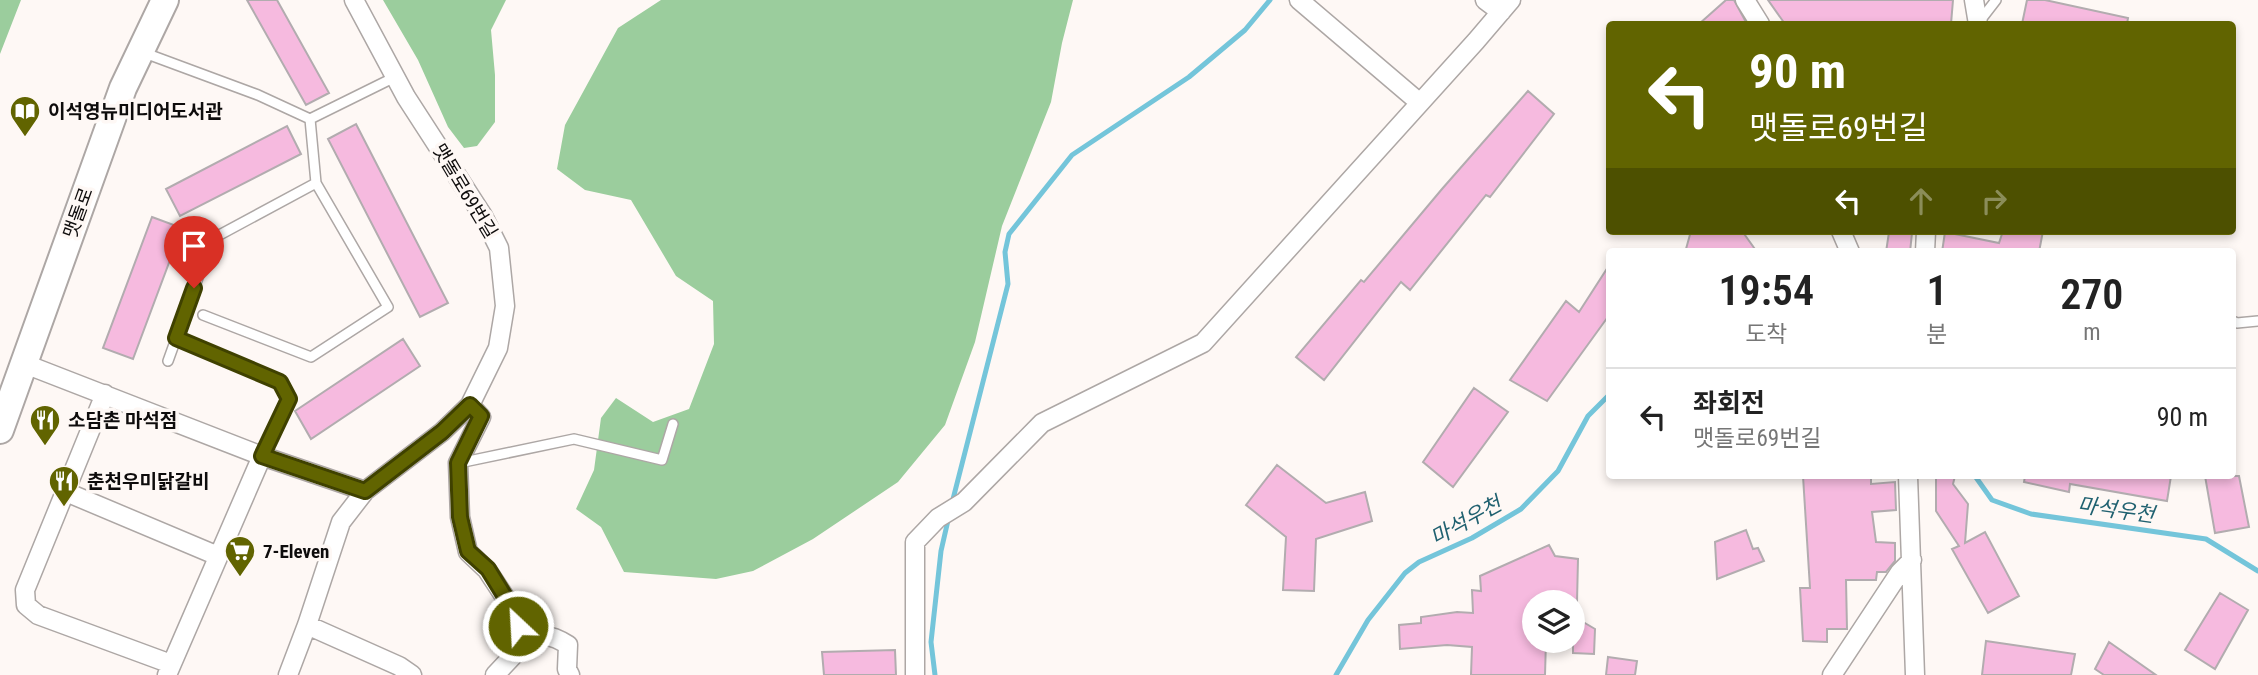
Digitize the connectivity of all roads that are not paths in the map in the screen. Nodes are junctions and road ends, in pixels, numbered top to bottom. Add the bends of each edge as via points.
1 (165, 0) edge
2 (354, 0) edge
3 (1299, 0) edge
4 (1485, 0) edge
5 (1745, 0) edge
6 (1974, 0) edge
7 (1996, 0) edge
8 (1506, 6) edge
9 (1758, 21) edge
10 (1978, 21) edge
11 (1980, 21) edge
12 (141, 51) junction
13 (395, 78) junction
14 (1420, 103) junction
15 (310, 119) junction
16 (316, 183) junction
17 (203, 315) dead end
18 (2236, 321) edge
19 (2258, 321) edge
20 (176, 338) junction
21 (168, 361) dead end
22 (25, 364) junction
23 (105, 394) junction
24 (470, 405) junction
25 (673, 424) dead end
26 (0, 430) edge
27 (262, 456) junction
28 (458, 463) junction
29 (1908, 479) edge
30 (365, 491) junction
31 (66, 492) junction
32 (218, 556) junction
33 (1912, 560) junction
34 (307, 625) junction
35 (524, 643) junction
36 (169, 669) edge
37 (288, 675) edge
38 (412, 675) edge
39 (495, 675) edge
40 (570, 675) edge
41 (915, 675) edge
42 (1832, 675) edge
43 (1915, 675) edge

1 - 12 street, 맷돌로
2 - 13 street, 맷돌로69번길
3 - 14 street
4 - 8 street
5 - 9 street
6 - 10 street
7 - 11 lane
8 - 14 street
12 - 15 lane
12 - 22 street, 맷돌로 via 123,88
13 - 15 lane
13 - 24 street, 맷돌로69번길 via 484,215 499,248 505,306 498,348
14 - 41 street via 1203,343 1042,423 964,502 938,518 915,542
15 - 16 lane
16 - 17 lane via 388,307 311,357
16 - 20 lane via 212,239
18 - 19 lane
20 - 21 lane
20 - 27 lane via 280,382 289,399
22 - 23 street
22 - 26 street, 맷돌로
23 - 27 street
23 - 31 street
24 - 28 street via 481,416
24 - 30 street, 맷돌로69번길
25 - 28 lane via 662,460 574,439
27 - 30 street
27 - 32 street
28 - 35 street via 460,517 468,551 488,569 512,608
29 - 33 street
30 - 34 street, 맷돌로69번길 via 341,522
31 - 32 street
31 - 36 street via 24,590 26,605 38,615
32 - 36 street
33 - 42 street
33 - 43 street
34 - 37 street, 맷돌로69번길
34 - 38 street
35 - 39 street
35 - 40 street via 540,635 568,645

